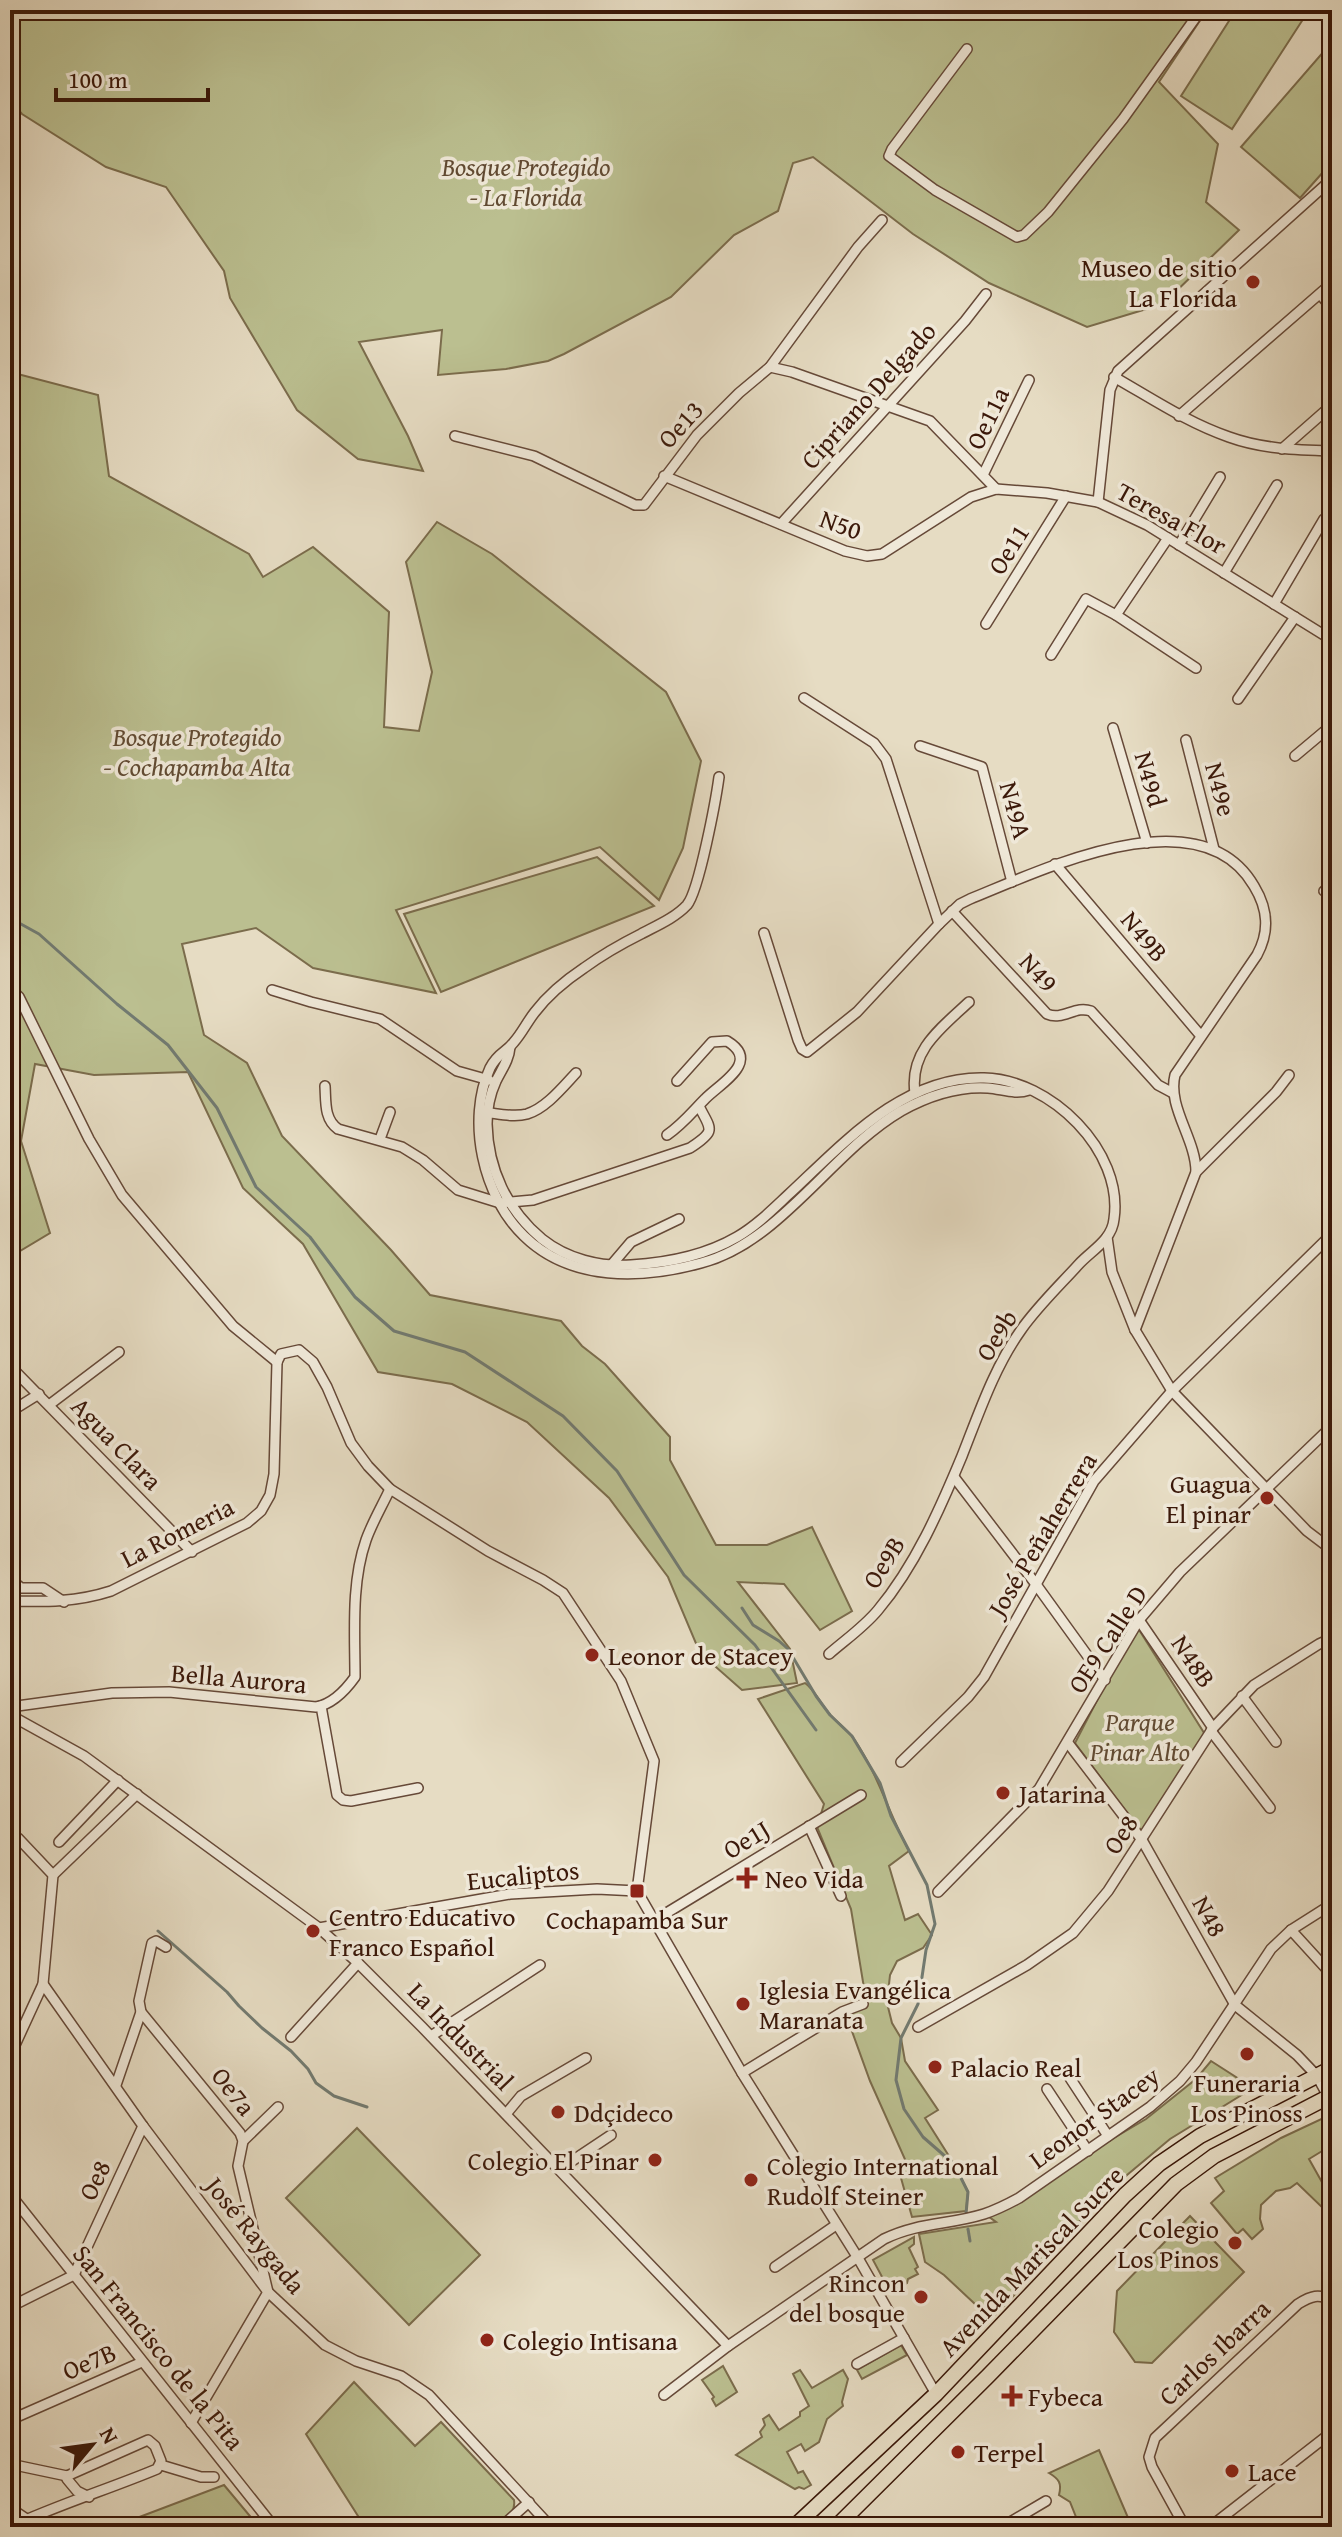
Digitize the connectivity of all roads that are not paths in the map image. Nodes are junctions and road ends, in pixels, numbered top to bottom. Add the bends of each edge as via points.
1 (1201, 10) edge
2 (967, 49) dead end
3 (1332, 179) edge
4 (882, 220) dead end
5 (1332, 283) edge
6 (986, 294) dead end
7 (1320, 294) junction
8 (1332, 308) edge
9 (770, 367) junction
10 (1114, 377) junction
11 (1029, 380) dead end
12 (1332, 405) edge
13 (887, 407) junction
14 (1179, 416) junction
15 (455, 436) dead end
16 (1282, 449) junction
17 (1332, 451) edge
18 (983, 475) junction
19 (664, 476) junction
20 (1220, 477) dead end
21 (1277, 485) dead end
22 (996, 489) junction
23 (1066, 496) junction
24 (1098, 502) junction
25 (1332, 515) edge
26 (781, 524) junction
27 (1168, 538) junction
28 (1179, 545) junction
29 (1224, 573) junction
30 (1274, 604) junction
31 (1116, 615) junction
32 (1295, 617) junction
33 (986, 624) dead end
34 (1332, 640) edge
35 (1051, 655) dead end
36 (1196, 668) dead end
37 (804, 698) dead end
38 (1238, 699) dead end
39 (1332, 725) edge
40 (1113, 728) dead end
41 (1186, 740) dead end
42 (920, 746) dead end
43 (1295, 756) dead end
44 (719, 777) dead end
45 (1147, 843) junction
46 (1214, 849) junction
47 (1055, 864) junction
48 (1012, 882) junction
49 (952, 911) junction
50 (939, 924) junction
51 (764, 933) dead end
52 (10, 988) edge
53 (272, 990) dead end
54 (969, 1002) dead end
55 (1201, 1036) junction
56 (576, 1073) dead end
57 (1289, 1075) dead end
58 (491, 1080) junction
59 (677, 1081) dead end
60 (325, 1086) dead end
61 (1029, 1090) junction
62 (915, 1093) junction
63 (1173, 1093) junction
64 (699, 1106) junction
65 (390, 1112) dead end
66 (484, 1112) junction
67 (667, 1135) dead end
68 (380, 1139) junction
69 (1196, 1172) junction
70 (811, 1180) junction
71 (505, 1203) junction
72 (679, 1219) dead end
73 (1332, 1234) edge
74 (1107, 1237) junction
75 (608, 1269) junction
76 (1135, 1330) junction
77 (119, 1352) dead end
78 (277, 1362) junction
79 (10, 1366) edge
80 (1172, 1391) junction
81 (39, 1394) junction
82 (49, 1405) junction
83 (10, 1412) edge
84 (1332, 1426) edge
85 (954, 1477) junction
86 (390, 1489) junction
87 (1268, 1489) junction
88 (1332, 1550) edge
89 (192, 1552) junction
90 (10, 1579) edge
91 (1035, 1583) junction
92 (10, 1601) edge
93 (64, 1602) junction
94 (1139, 1620) junction
95 (1332, 1638) edge
96 (829, 1654) dead end
97 (1105, 1680) junction
98 (1242, 1696) junction
99 (321, 1706) junction
100 (10, 1707) edge
101 (10, 1715) edge
102 (1212, 1729) junction
103 (1276, 1742) dead end
104 (1068, 1743) junction
105 (901, 1762) dead end
106 (118, 1780) junction
107 (418, 1788) dead end
108 (137, 1794) junction
109 (861, 1795) dead end
110 (1270, 1808) dead end
111 (809, 1826) junction
112 (18, 1838) dead end
113 (1142, 1840) junction
114 (59, 1842) dead end
115 (53, 1875) junction
116 (637, 1891) junction
117 (938, 1892) dead end
118 (841, 1896) dead end
119 (1332, 1904) edge
120 (655, 1920) junction
121 (319, 1928) junction
122 (1291, 1930) junction
123 (166, 1947) dead end
124 (358, 1963) junction
125 (540, 1965) dead end
126 (1332, 1975) edge
127 (43, 1984) junction
128 (863, 2004) dead end
129 (1235, 2005) junction
130 (141, 2012) junction
131 (918, 2027) dead end
132 (431, 2036) junction
133 (291, 2037) dead end
134 (10, 2056) edge
135 (586, 2058) dead end
136 (1332, 2068) edge
137 (742, 2073) junction
138 (1317, 2076) junction
139 (1070, 2078) dead end
140 (116, 2085) junction
141 (1047, 2089) dead end
142 (1330, 2096) edge
143 (278, 2107) dead end
144 (506, 2114) junction
145 (143, 2126) junction
146 (611, 2135) dead end
147 (1108, 2136) junction
148 (243, 2141) junction
149 (1088, 2151) junction
150 (560, 2169) junction
151 (10, 2194) edge
152 (836, 2225) junction
153 (858, 2258) junction
154 (775, 2267) dead end
155 (74, 2275) junction
156 (268, 2292) junction
157 (1332, 2301) edge
158 (10, 2307) edge
159 (904, 2338) junction
160 (728, 2346) junction
161 (142, 2362) junction
162 (857, 2364) dead end
163 (936, 2394) junction
164 (664, 2395) dead end
165 (10, 2420) edge
166 (191, 2423) junction
167 (1332, 2432) edge
168 (10, 2464) edge
169 (161, 2465) junction
170 (214, 2477) dead end
171 (67, 2478) junction
172 (89, 2497) junction
173 (1046, 2501) dead end
174 (529, 2502) junction
175 (62, 2506) junction
176 (10, 2508) edge
177 (25, 2518) junction
178 (10, 2527) edge
179 (274, 2527) edge
180 (501, 2527) edge
181 (551, 2527) edge
182 (794, 2527) edge
183 (836, 2527) edge
184 (1002, 2527) edge
185 (1185, 2527) edge
186 (1210, 2527) edge

1 - 2 street via 1048,212 1017,237 935,190 889,156
3 - 10 street
4 - 9 street, Oe13
5 - 7 street
6 - 13 street, Cipriano Delgado
7 - 8 street
7 - 14 street
9 - 13 street
9 - 19 street, Oe13 via 697,435
10 - 14 street
10 - 24 street
11 - 18 street, Oe11a
12 - 16 street
13 - 18 street via 930,421
13 - 26 street, Cipriano Delgado
14 - 16 street via 1229,438
15 - 19 street, Oe13 via 534,456 638,506 646,504
16 - 17 street
18 - 22 street
19 - 26 street, N50
20 - 28 street
21 - 29 street
22 - 23 street, Teresa Flor
22 - 26 street, N50 via 971,497 874,556 845,551
23 - 24 street, Teresa Flor
23 - 33 street, Oe11
24 - 27 street, Teresa Flor
25 - 30 street via 1324,519
27 - 28 street, Teresa Flor
27 - 31 street
28 - 29 street, Teresa Flor
29 - 30 street, Teresa Flor
30 - 32 street, Teresa Flor
31 - 35 street via 1086,599
31 - 36 street
32 - 34 street, Teresa Flor
32 - 38 street
37 - 50 street via 874,743 886,759
39 - 43 street
40 - 45 street, N49d
41 - 46 street, N49e
42 - 48 street, N49A via 982,767
44 - 58 street via 687,904 555,990
45 - 46 street
45 - 47 street
46 - 55 street via 1235,861 1253,884 1265,909 1267,931 1257,955
47 - 48 street
47 - 55 street, N49B
48 - 49 street
49 - 50 street
49 - 63 street, N49 via 1047,1014 1091,1011 1158,1085
50 - 51 street via 857,1012 804,1051
52 - 78 street via 122,1195 233,1326
53 - 58 street via 380,1019 457,1071
54 - 62 street via 925,1047 915,1067
55 - 63 street via 1175,1075
56 - 66 street via 527,1114
57 - 69 street
58 - 66 street
59 - 64 street via 712,1042 724,1040 735,1046 737,1069
60 - 68 street via 332,1124
61 - 62 street via 1007,1081 974,1078
61 - 70 street via 967,1088 929,1098 887,1120
61 - 74 street via 1076,1122 1099,1149 1115,1198 1114,1223
62 - 70 street via 865,1126
63 - 69 street
64 - 67 street
64 - 71 street via 709,1128 690,1148 533,1200
65 - 68 street
66 - 71 street
68 - 71 street via 423,1160 458,1190
69 - 76 street
70 - 75 street via 750,1228 711,1250
71 - 75 street via 555,1248
72 - 75 street via 631,1242
73 - 80 street, José Peñaherrera
74 - 76 street via 1112,1272
74 - 85 street, Oe9b via 1022,1328 1000,1364
76 - 80 street
77 - 82 street
78 - 86 street via 281,1354 299,1350 313,1362 351,1443
78 - 89 street, La Romeria via 270,1495 247,1523
79 - 81 street, Agua Clara
80 - 87 street
80 - 91 street, José Peñaherrera via 1094,1481
81 - 82 street, Agua Clara
81 - 83 street
82 - 89 street, Agua Clara
84 - 87 street, OE9 Calle D
85 - 91 street
85 - 96 street, Oe9B via 907,1571 876,1613
86 - 99 street, Bella Aurora via 360,1561 355,1677 346,1690
86 - 116 street via 563,1593 621,1681 654,1761
87 - 88 street
87 - 94 street, OE9 Calle D via 1180,1572
89 - 93 street, La Romeria via 111,1591
90 - 93 street via 21,1588 43,1588
91 - 97 street
91 - 105 street, José Peñaherrera via 975,1688
92 - 93 street, La Romeria
94 - 97 street, OE9 Calle D
94 - 102 street, N48B
95 - 98 street, Oe8
97 - 104 street, OE9 Calle D
98 - 102 street, Oe8
98 - 103 street
99 - 100 street, Bella Aurora via 169,1692 112,1693
99 - 107 street via 339,1798 351,1801
101 - 106 street, La Industrial
102 - 110 street, N48B
102 - 113 street, Oe8
104 - 113 street, N48
104 - 117 street, OE9 Calle D via 1034,1795
106 - 108 street, La Industrial
106 - 114 street
108 - 115 street
108 - 121 street, La Industrial
109 - 111 street, Oe1J
111 - 118 street
111 - 120 street, Oe1J
112 - 115 street
113 - 129 street, N48
113 - 131 street, Oe8 via 1073,1933
115 - 127 street
116 - 120 street
116 - 121 street, Eucaliptos via 510,1894
119 - 122 street, Leonor Stacey
120 - 137 street
121 - 124 street, La Industrial
122 - 126 street
122 - 129 street, Leonor Stacey via 1271,1949
123 - 130 street via 152,1943
124 - 132 street, La Industrial
124 - 133 street
125 - 132 street
127 - 134 street
127 - 140 street, José Raygada
128 - 137 street
129 - 138 street, N48
129 - 147 street, Leonor Stacey via 1180,2081
130 - 140 street
130 - 148 street, Oe7a via 236,2125
132 - 144 street, La Industrial
135 - 144 street via 521,2096
136 - 138 main road, Avenida Mariscal Sucre
137 - 152 street
138 - 142 street, N48
138 - 163 main road, Avenida Mariscal Sucre via 1200,2136 1159,2164
139 - 147 street
140 - 145 street, José Raygada
141 - 149 street
142 - 183 main road, Avenida Mariscal Sucre via 1214,2156 1176,2184
143 - 148 street
144 - 150 street, La Industrial
145 - 155 street, Oe8
145 - 156 street, José Raygada
146 - 150 street
147 - 149 street, Leonor Stacey
148 - 156 street, Oe7a via 238,2166
149 - 153 street, Leonor Stacey via 1001,2207 905,2229
150 - 160 street, La Industrial
151 - 155 street, San Francisco de la Pita
152 - 153 street
152 - 154 street
153 - 159 street
153 - 160 street, Leonor Stacey
155 - 158 street
155 - 161 street, San Francisco de la Pita
156 - 166 street
156 - 174 street, José Raygada via 332,2349 412,2381
157 - 185 street, Carlos Ibarra via 1310,2296 1298,2304 1155,2438 1149,2457 1152,2467
159 - 162 street
159 - 163 street
160 - 164 street, Leonor Stacey
161 - 165 street, Oe7B
161 - 166 street, San Francisco de la Pita
163 - 182 main road, Avenida Mariscal Sucre
166 - 179 street, San Francisco de la Pita
167 - 186 street
168 - 171 street
169 - 170 street
169 - 171 street via 148,2440
169 - 172 street
171 - 172 street
171 - 175 street
172 - 175 street
173 - 184 street
174 - 180 street
174 - 181 street, José Raygada
175 - 177 street
176 - 177 street
177 - 178 street

